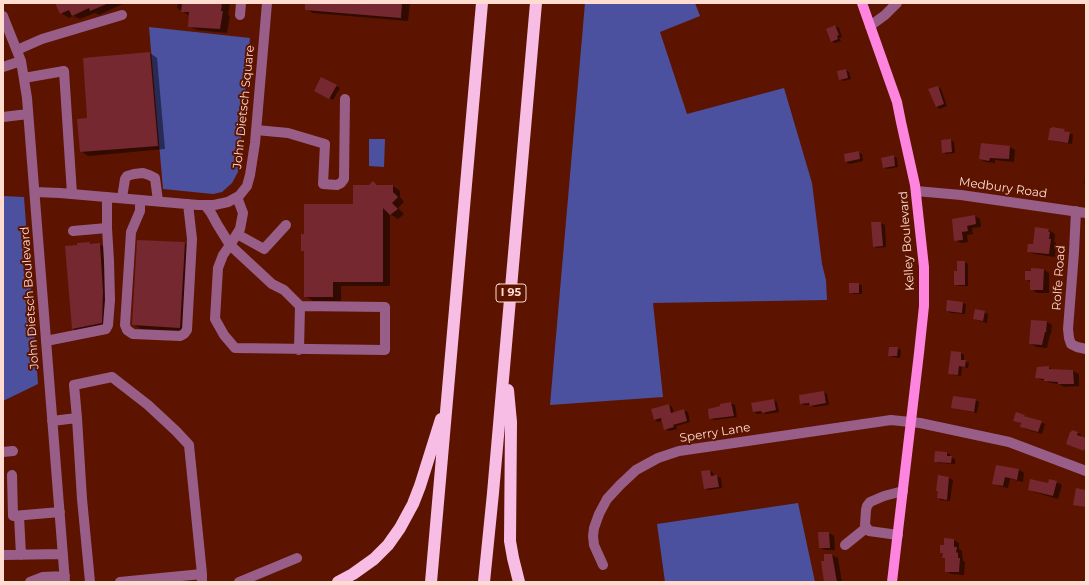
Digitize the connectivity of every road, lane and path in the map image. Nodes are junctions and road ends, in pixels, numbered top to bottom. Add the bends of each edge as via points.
1 (241, 3) edge
2 (267, 3) edge
3 (482, 3) edge
4 (536, 3) edge
5 (862, 3) edge
6 (897, 3) edge
7 (122, 15) dead end
8 (240, 15) dead end
9 (3, 16) edge
10 (870, 26) junction
11 (17, 50) junction
12 (21, 61) junction
13 (3, 67) edge
14 (24, 78) junction
15 (344, 100) dead end
16 (28, 114) junction
17 (3, 117) edge
18 (256, 130) junction
19 (325, 144) junction
20 (343, 145) junction
21 (916, 191) junction
22 (35, 192) junction
23 (72, 194) junction
24 (106, 197) junction
25 (237, 197) junction
26 (122, 198) junction
27 (140, 200) junction
28 (158, 201) junction
29 (188, 204) junction
30 (205, 205) junction
31 (1076, 211) junction
32 (1086, 213) edge
33 (286, 224) dead end
34 (107, 228) junction
35 (73, 231) dead end
36 (237, 234) junction
37 (230, 245) junction
38 (300, 306) junction
39 (46, 342) junction
40 (1086, 349) edge
41 (299, 350) junction
42 (505, 355) junction
43 (448, 399) junction
44 (77, 418) junction
45 (52, 421) junction
46 (911, 422) junction
47 (1086, 471) edge
48 (12, 474) dead end
49 (903, 491) junction
50 (60, 512) junction
51 (19, 516) junction
52 (866, 528) junction
53 (898, 534) junction
54 (846, 545) dead end
55 (63, 554) junction
56 (3, 555) edge
57 (21, 555) junction
58 (297, 558) dead end
59 (603, 565) dead end
60 (202, 578) edge
61 (65, 579) edge
62 (30, 582) edge
63 (90, 582) edge
64 (120, 582) edge
65 (239, 582) edge
66 (338, 582) edge
67 (431, 582) edge
68 (484, 582) edge
69 (520, 582) edge
70 (892, 582) edge

1 - 8 street
2 - 18 street, John Dietsch Square
3 - 43 highway
4 - 42 highway, I 95
5 - 10 main road, Kelley Boulevard
6 - 10 street via 886,15
7 - 11 street via 42,39
9 - 11 street, John Dietsch Boulevard
10 - 21 main road, Kelley Boulevard via 897,102
11 - 12 street, John Dietsch Boulevard
12 - 13 street
12 - 14 street, John Dietsch Boulevard
14 - 16 street, John Dietsch Boulevard
14 - 23 street via 64,71
15 - 20 street
16 - 17 street
16 - 22 street, John Dietsch Boulevard
18 - 19 street via 288,133
18 - 25 street, John Dietsch Square via 247,186
19 - 20 street
19 - 20 street via 323,184 337,185 343,181
21 - 31 street, Medbury Road
21 - 46 main road, Kelley Boulevard via 924,266 924,306
22 - 23 street
22 - 39 street, John Dietsch Boulevard
23 - 24 street
24 - 26 street
24 - 34 street
25 - 30 street via 228,202
25 - 36 street via 243,213
26 - 27 street
26 - 28 street via 124,179 143,173 155,178
27 - 28 street
27 - 29 street via 140,211 130,240 125,325 133,334 180,336 187,330 192,239
28 - 29 street
29 - 30 street
30 - 37 street
31 - 32 street, Medbury Road
31 - 40 street, Rolfe Road via 1068,329 1071,344
33 - 36 street via 264,249
34 - 35 street
34 - 39 street via 110,300 108,326 106,329
36 - 37 street
37 - 38 street
37 - 41 street via 218,268 215,319 224,335 235,348
38 - 41 street
38 - 41 street via 385,306 385,350
39 - 45 street, John Dietsch Boulevard
42 - 68 highway, I 95
42 - 69 highway via 511,422 510,540 512,558
43 - 66 highway via 420,486 400,528 374,559
43 - 67 highway
44 - 45 street
44 - 60 street via 74,385 112,377 148,405 188,444
44 - 63 street
45 - 50 street, John Dietsch Boulevard
46 - 47 street, Sperry Lane via 1009,442
46 - 49 main road, Kelley Boulevard
46 - 59 street, Sperry Lane via 871,422 679,451 658,458 636,470 620,484 607,499 599,514 593,536
48 - 51 street via 13,516
49 - 52 street via 870,502 866,510
49 - 53 main road, Kelley Boulevard
50 - 51 street
50 - 55 street, John Dietsch Boulevard
51 - 57 street
52 - 53 street via 869,531
52 - 54 street
53 - 70 main road, Kelley Boulevard
55 - 57 street
55 - 61 street, John Dietsch Boulevard
56 - 57 street
58 - 65 street
60 - 64 street
61 - 62 street via 43,577

